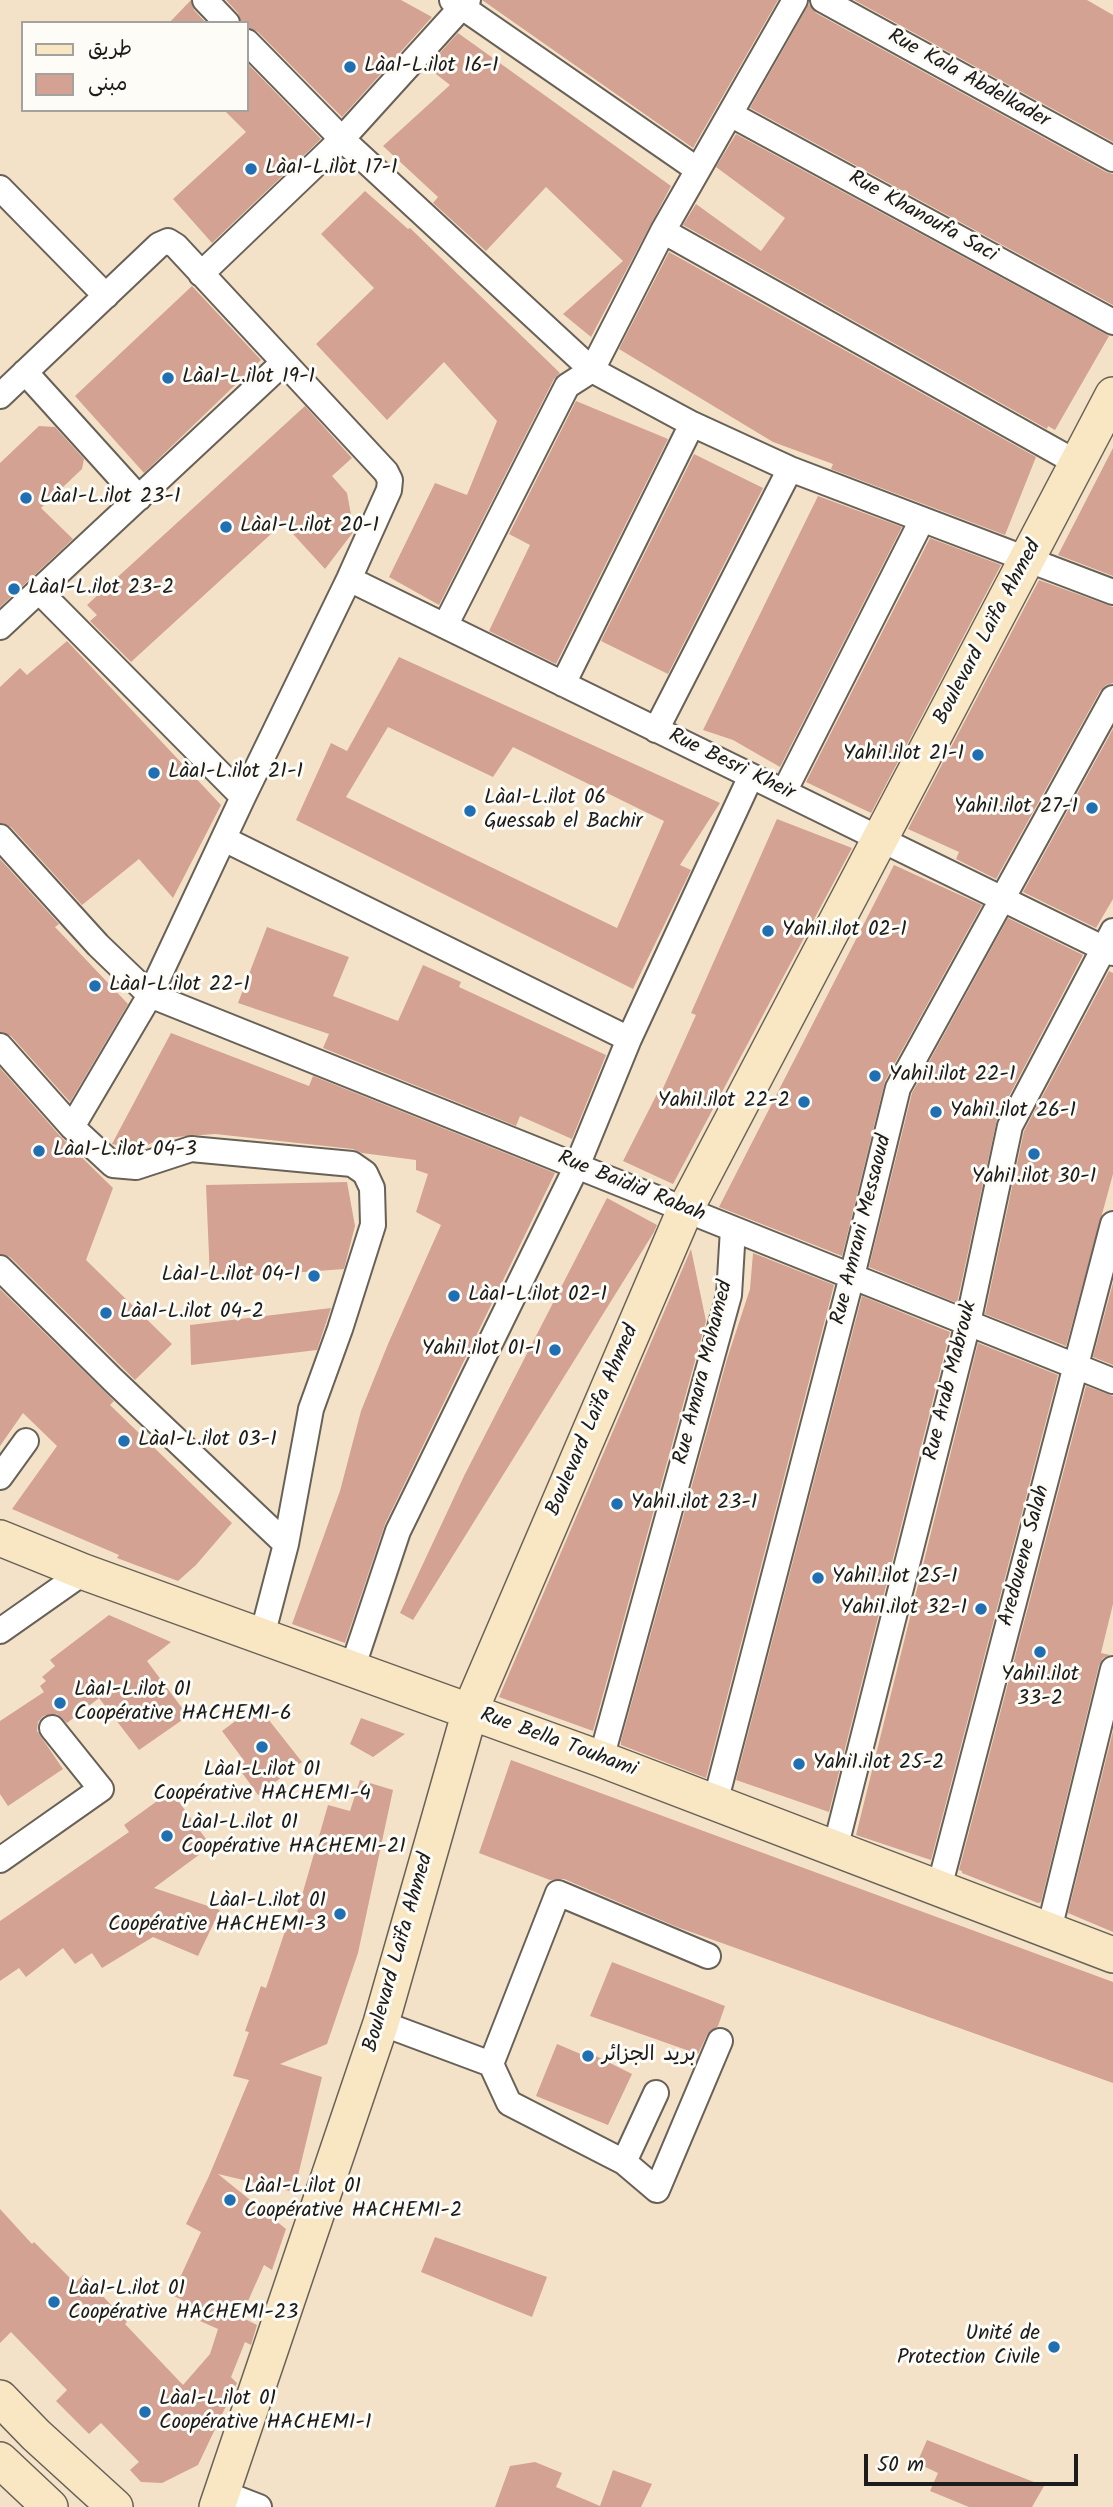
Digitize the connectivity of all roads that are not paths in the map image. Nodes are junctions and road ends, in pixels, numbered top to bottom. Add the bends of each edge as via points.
1 (205, 0) edge
2 (795, 0) edge
3 (824, 0) edge
4 (461, 2) edge
5 (226, 21) edge
6 (248, 43) edge
7 (730, 114) junction
8 (342, 139) junction
9 (1113, 159) edge
10 (698, 170) junction
11 (0, 188) edge
12 (663, 231) junction
13 (201, 274) junction
14 (106, 296) junction
15 (1113, 322) edge
16 (284, 362) junction
17 (592, 370) junction
18 (25, 372) junction
19 (1113, 395) edge
20 (0, 396) edge
21 (692, 424) junction
22 (1077, 463) junction
23 (790, 469) junction
24 (139, 498) junction
25 (922, 520) junction
26 (1027, 560) junction
27 (349, 579) junction
28 (39, 591) junction
29 (1113, 592) edge
30 (445, 626) junction
31 (0, 627) edge
32 (563, 684) junction
33 (1113, 698) edge
34 (656, 730) junction
35 (751, 776) junction
36 (784, 792) junction
37 (243, 797) junction
38 (0, 837) edge
39 (224, 839) junction
40 (881, 840) junction
41 (1002, 898) junction
42 (1110, 944) edge
43 (150, 995) junction
44 (629, 1039) junction
45 (0, 1046) edge
46 (72, 1127) junction
47 (577, 1166) junction
48 (685, 1210) junction
49 (1113, 1224) edge
50 (733, 1229) junction
51 (0, 1268) edge
52 (852, 1276) junction
53 (968, 1323) junction
54 (1076, 1366) junction
55 (1113, 1381) edge
56 (26, 1441) dead end
57 (0, 1477) edge
58 (0, 1538) edge
59 (286, 1544) junction
60 (84, 1572) junction
61 (0, 1631) edge
62 (262, 1636) junction
63 (352, 1669) junction
64 (1113, 1669) edge
65 (470, 1712) junction
66 (52, 1728) dead end
67 (601, 1759) junction
68 (715, 1803) junction
69 (835, 1849) junction
70 (0, 1860) edge
71 (939, 1888) junction
72 (1049, 1930) junction
73 (1113, 1955) edge
74 (708, 1956) dead end
75 (382, 2023) junction
76 (720, 2041) dead end
77 (491, 2064) junction
78 (656, 2093) dead end
79 (624, 2162) junction
80 (0, 2398) edge
81 (0, 2460) edge
82 (220, 2500) edge
83 (50, 2507) edge
84 (115, 2507) edge
85 (259, 2507) edge

1 - 5 street
2 - 7 street
3 - 9 street, Rue Kala Abdelkader
4 - 8 street
4 - 10 street
6 - 8 street
7 - 10 street
7 - 15 street, Rue Khanoufa Saci
8 - 13 street
8 - 17 street
10 - 12 street
11 - 14 street
12 - 17 street
12 - 22 street
13 - 14 street via 167,241
13 - 16 street
14 - 18 street
16 - 24 street
16 - 27 street via 390,480
17 - 21 street
17 - 30 street via 567,386
18 - 20 street
18 - 24 street
19 - 22 street, Boulevard Laïfa Ahmed
21 - 23 street
21 - 32 street
22 - 26 street, Boulevard Laïfa Ahmed
23 - 25 street
23 - 34 street
24 - 28 street
25 - 26 street
25 - 36 street
26 - 29 street
26 - 40 street, Boulevard Laïfa Ahmed
27 - 30 street, Rue Besri Kheir
27 - 37 street
28 - 31 street
28 - 37 street
30 - 32 street, Rue Besri Kheir
32 - 34 street, Rue Besri Kheir
33 - 41 street, Rue Amrani Messaoud
34 - 35 street, Rue Besri Kheir
35 - 36 street, Rue Besri Kheir
35 - 44 street
36 - 40 street, Rue Besri Kheir
37 - 39 street
38 - 43 street via 97,945
39 - 43 street
39 - 44 street
40 - 41 street, Rue Besri Kheir
40 - 48 street, Boulevard Laïfa Ahmed
41 - 42 street, Rue Besri Kheir
41 - 52 street, Rue Amrani Messaoud via 898,1088
42 - 53 street, Rue Arab Mabrouk via 1010,1126
43 - 46 street
43 - 47 street, Rue Baidid Rabah
44 - 47 street
45 - 46 street
46 - 59 street via 113,1165 136,1167 191,1149 352,1164 365,1173 372,1188 373,1226 311,1409
47 - 48 street, Rue Baidid Rabah
47 - 63 street via 398,1531
48 - 50 street, Rue Baidid Rabah
48 - 65 street, Boulevard Laïfa Ahmed
49 - 54 street, Aredouene Salah
50 - 52 street, Rue Baidid Rabah
50 - 67 street, Rue Amara Mohamed via 729,1295
51 - 59 street
52 - 53 street, Rue Baidid Rabah
52 - 68 street, Rue Amrani Messaoud
53 - 54 street, Rue Baidid Rabah
53 - 69 street, Rue Arab Mabrouk
54 - 55 street, Rue Baidid Rabah
54 - 71 street, Aredouene Salah
56 - 57 street
58 - 60 street, Rue Bella Touhami
59 - 62 street
60 - 61 street
60 - 62 street, Rue Bella Touhami
62 - 63 street, Rue Bella Touhami
63 - 65 street, Rue Bella Touhami
64 - 72 street
65 - 67 street, Rue Bella Touhami
65 - 75 street, Boulevard Laïfa Ahmed
66 - 70 street via 101,1789
67 - 68 street, Rue Bella Touhami
68 - 69 street, Rue Bella Touhami
69 - 71 street, Rue Bella Touhami
71 - 72 street, Rue Bella Touhami
72 - 73 street, Rue Bella Touhami
74 - 77 street via 558,1893
75 - 77 street
75 - 82 street, Boulevard Laïfa Ahmed
76 - 79 street via 657,2190
77 - 79 street via 509,2103
78 - 79 street
80 - 84 street
81 - 83 street
82 - 85 street

